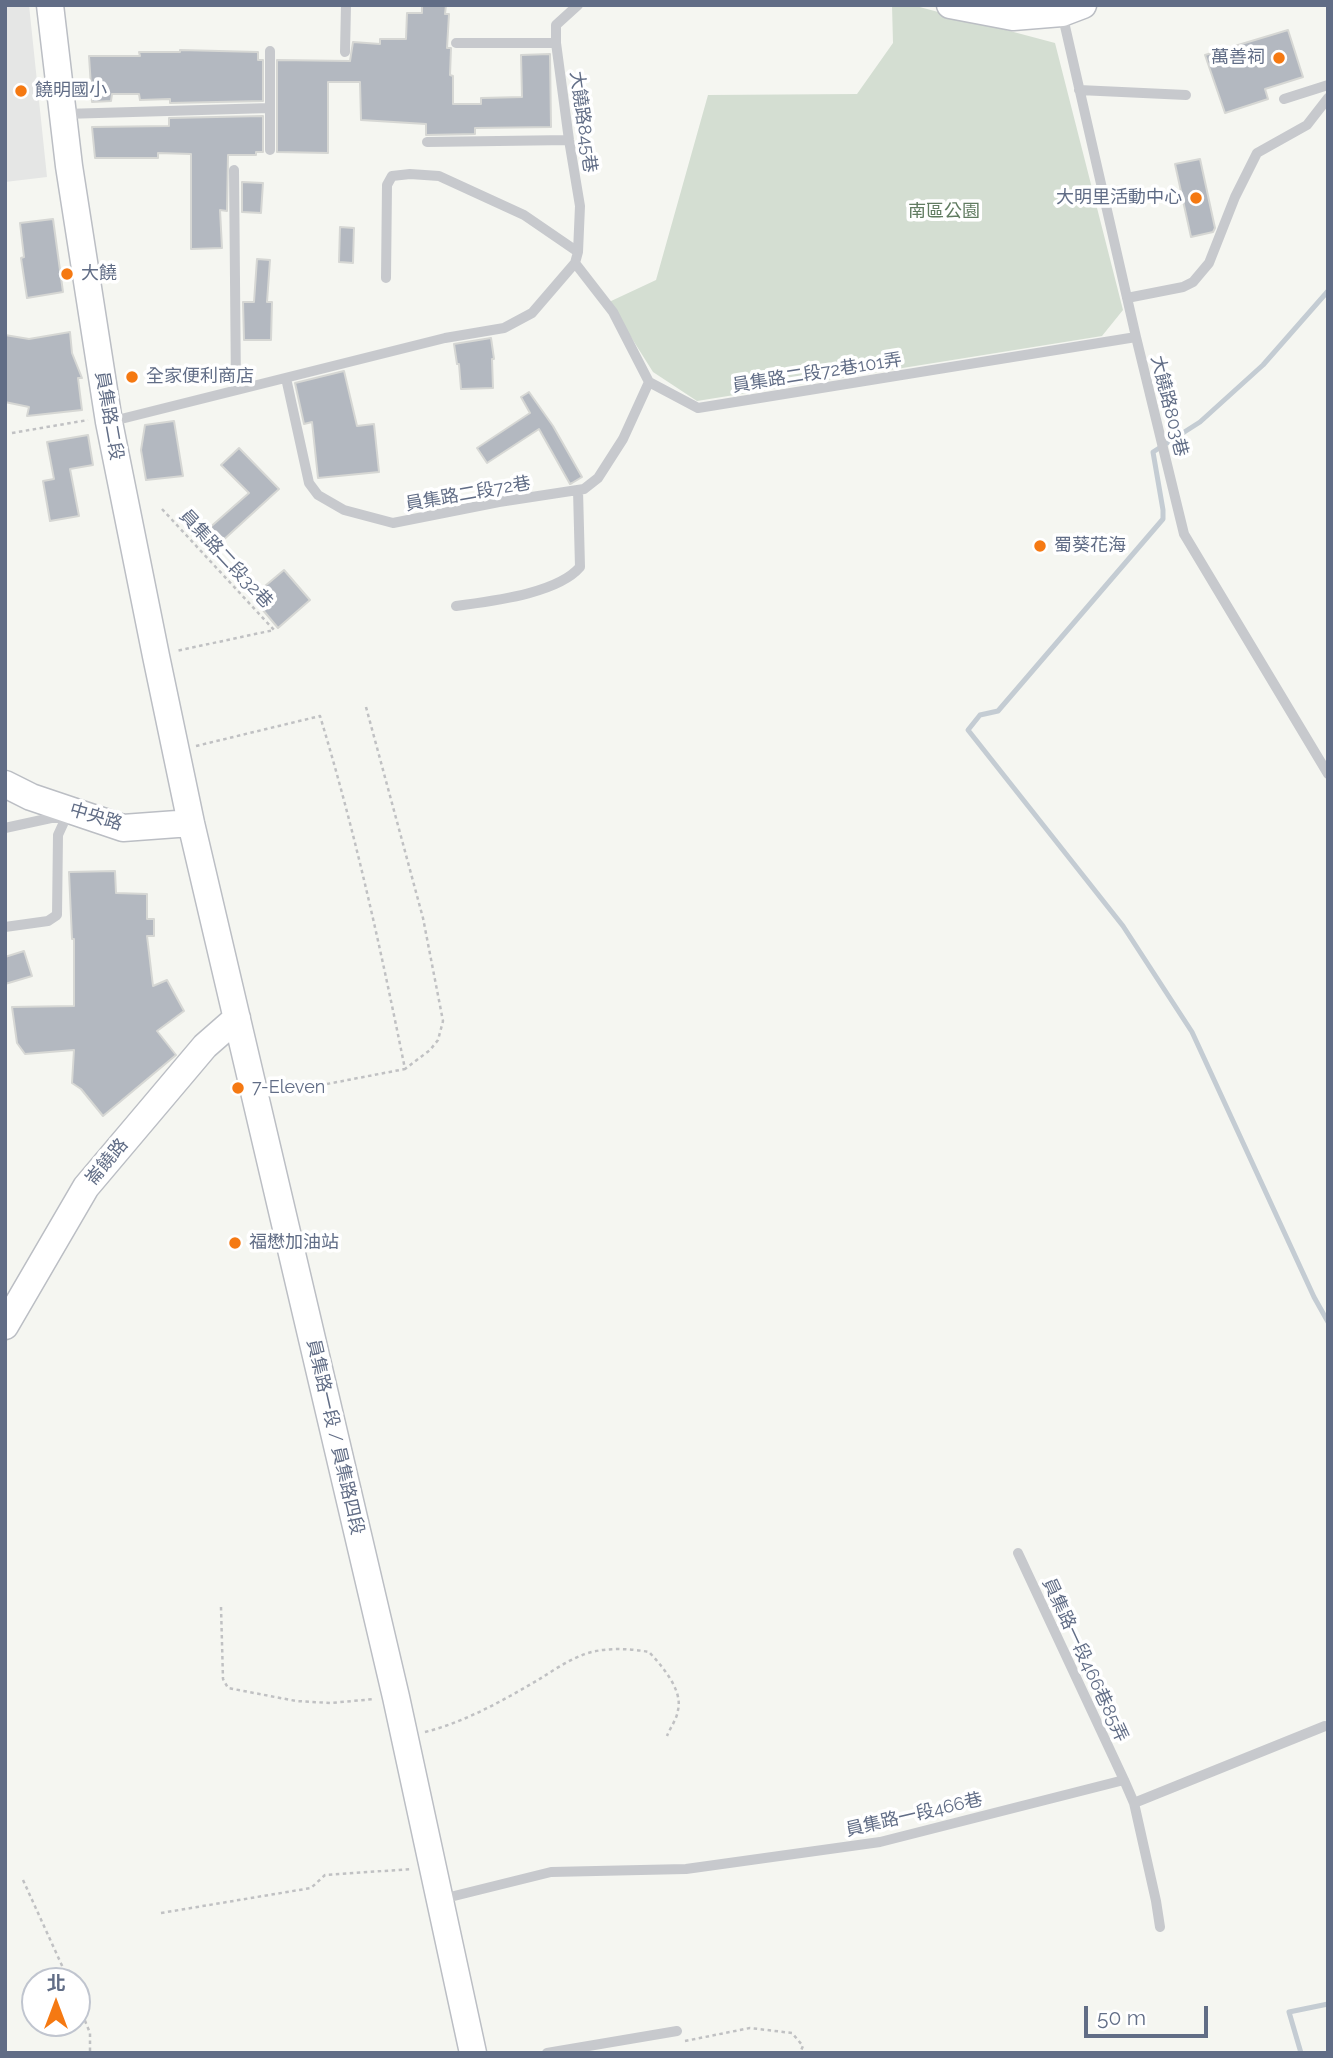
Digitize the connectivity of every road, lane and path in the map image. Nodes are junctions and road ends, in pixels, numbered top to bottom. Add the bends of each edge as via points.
1 (50, 5) edge
2 (346, 5) edge
3 (578, 5) edge
4 (950, 5) edge
5 (1069, 8) edge
6 (456, 43) dead end
7 (556, 43) junction
8 (270, 51) dead end
9 (345, 52) dead end
10 (1328, 85) edge
11 (1079, 90) junction
12 (1186, 95) dead end
13 (1284, 99) dead end
14 (1328, 99) edge
15 (270, 108) junction
16 (62, 114) junction
17 (569, 140) junction
18 (427, 142) dead end
19 (270, 150) dead end
20 (234, 170) dead end
21 (578, 252) junction
22 (575, 262) junction
23 (386, 278) dead end
24 (1127, 298) junction
25 (1136, 337) junction
26 (286, 378) junction
27 (649, 382) junction
28 (236, 390) junction
29 (109, 422) junction
30 (12, 433) dead end
31 (578, 490) junction
32 (162, 509) dead end
33 (456, 606) dead end
34 (156, 656) junction
35 (366, 706) dead end
36 (176, 751) junction
37 (1328, 774) edge
38 (5, 784) edge
39 (68, 814) junction
40 (191, 823) junction
41 (5, 828) edge
42 (5, 927) edge
43 (237, 1018) junction
44 (405, 1069) junction
45 (256, 1097) junction
46 (5, 1326) edge
47 (1018, 1553) dead end
48 (221, 1606) dead end
49 (396, 1697) junction
50 (1325, 1726) dead end
51 (404, 1736) junction
52 (667, 1736) dead end
53 (1124, 1780) junction
54 (1134, 1803) junction
55 (432, 1868) junction
56 (23, 1880) dead end
57 (438, 1900) junction
58 (161, 1913) dead end
59 (1160, 1927) dead end
60 (63, 1967) edge
61 (677, 2031) joint
62 (472, 2053) edge
63 (548, 2053) edge
64 (800, 2053) edge

1 - 16 main road, 員集路二段
2 - 9 lane
3 - 7 lane via 556,25
4 - 5 main road via 1013,17
5 - 11 lane, 大饒路803巷
6 - 7 lane
7 - 17 lane, 大饒路845巷
8 - 15 lane
10 - 13 lane
11 - 12 lane
11 - 24 lane, 大饒路803巷
14 - 24 lane via 1307,125 1257,153 1209,262 1193,282
15 - 16 lane
15 - 19 lane
16 - 29 main road, 員集路二段
17 - 18 lane
17 - 21 lane, 大饒路845巷 via 580,206
20 - 28 lane
21 - 22 lane
21 - 23 lane via 524,215 439,176 392,176 387,185
22 - 26 lane via 532,313 504,328
22 - 27 lane via 613,312
24 - 25 lane, 大饒路803巷
25 - 27 lane, 員集路二段72巷101弄 via 698,408
25 - 37 lane, 大饒路803巷 via 1184,534
26 - 28 lane
26 - 31 lane, 員集路二段72巷 via 309,483 318,495 344,510 393,523
27 - 31 lane via 624,439 598,478
28 - 29 lane
29 - 30 path via 88,420
29 - 34 main road, 員集路二段
31 - 33 lane via 580,567 572,576 506,599
32 - 34 path, 員集路二段32巷 via 274,630
34 - 36 main road, 員集路二段
35 - 44 path via 423,918 443,1021 438,1040
36 - 40 main road, 員集路二段
36 - 44 path via 320,716 339,778
38 - 39 main road, 中央路
39 - 40 main road, 中央路 via 123,828
39 - 41 lane
39 - 42 lane via 58,835 57,915 48,921
40 - 43 main road, 員集路一段 / 員集路四段
43 - 45 main road, 員集路一段 / 員集路四段
43 - 46 main road, 崙饒路 via 205,1046 86,1187
44 - 45 path
45 - 49 main road, 員集路一段 / 員集路四段
47 - 53 lane, 員集路一段466巷85弄
48 - 49 path via 223,1679 228,1688 330,1703
49 - 51 main road, 員集路一段 / 員集路四段
50 - 54 lane
51 - 52 path via 439,1728 497,1704 581,1655 634,1649 649,1652 676,1692 678,1712
51 - 55 main road, 員集路一段 / 員集路四段
53 - 54 lane
53 - 57 lane, 員集路一段466巷 via 880,1842 686,1869 551,1872
54 - 59 lane
55 - 57 main road, 員集路一段 / 員集路四段
55 - 58 path via 325,1875 311,1888
56 - 60 path
57 - 62 main road, 員集路一段 / 員集路四段
61 - 63 lane
61 - 64 path via 679,2043 750,2028 792,2033 803,2046

